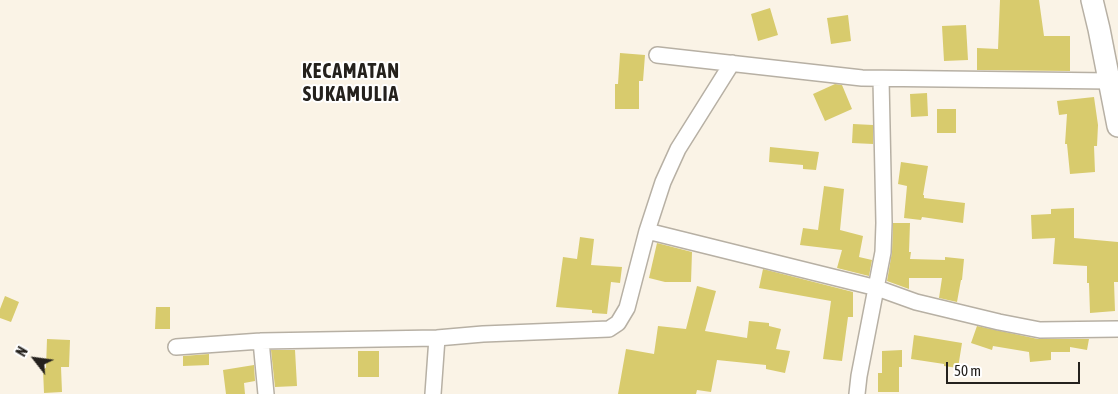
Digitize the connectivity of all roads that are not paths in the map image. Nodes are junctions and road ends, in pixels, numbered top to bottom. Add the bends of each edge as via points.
1 (1092, 0) edge
2 (657, 55) dead end
3 (732, 63) junction
4 (881, 79) junction
5 (1114, 80) edge
6 (1118, 126) edge
7 (647, 231) junction
8 (877, 288) junction
9 (1118, 329) edge
10 (437, 338) junction
11 (260, 341) junction
12 (176, 347) dead end
13 (266, 394) edge
14 (433, 394) edge
15 (857, 394) edge

1 - 5 street
2 - 3 street
3 - 4 street
3 - 7 street via 684,137 663,182
4 - 5 street
4 - 8 street via 884,223
5 - 6 street
7 - 8 street
7 - 10 street via 627,308 618,323 609,329
8 - 9 street via 916,302 1040,330
8 - 15 street
10 - 11 street
10 - 14 street
11 - 12 street
11 - 13 street

